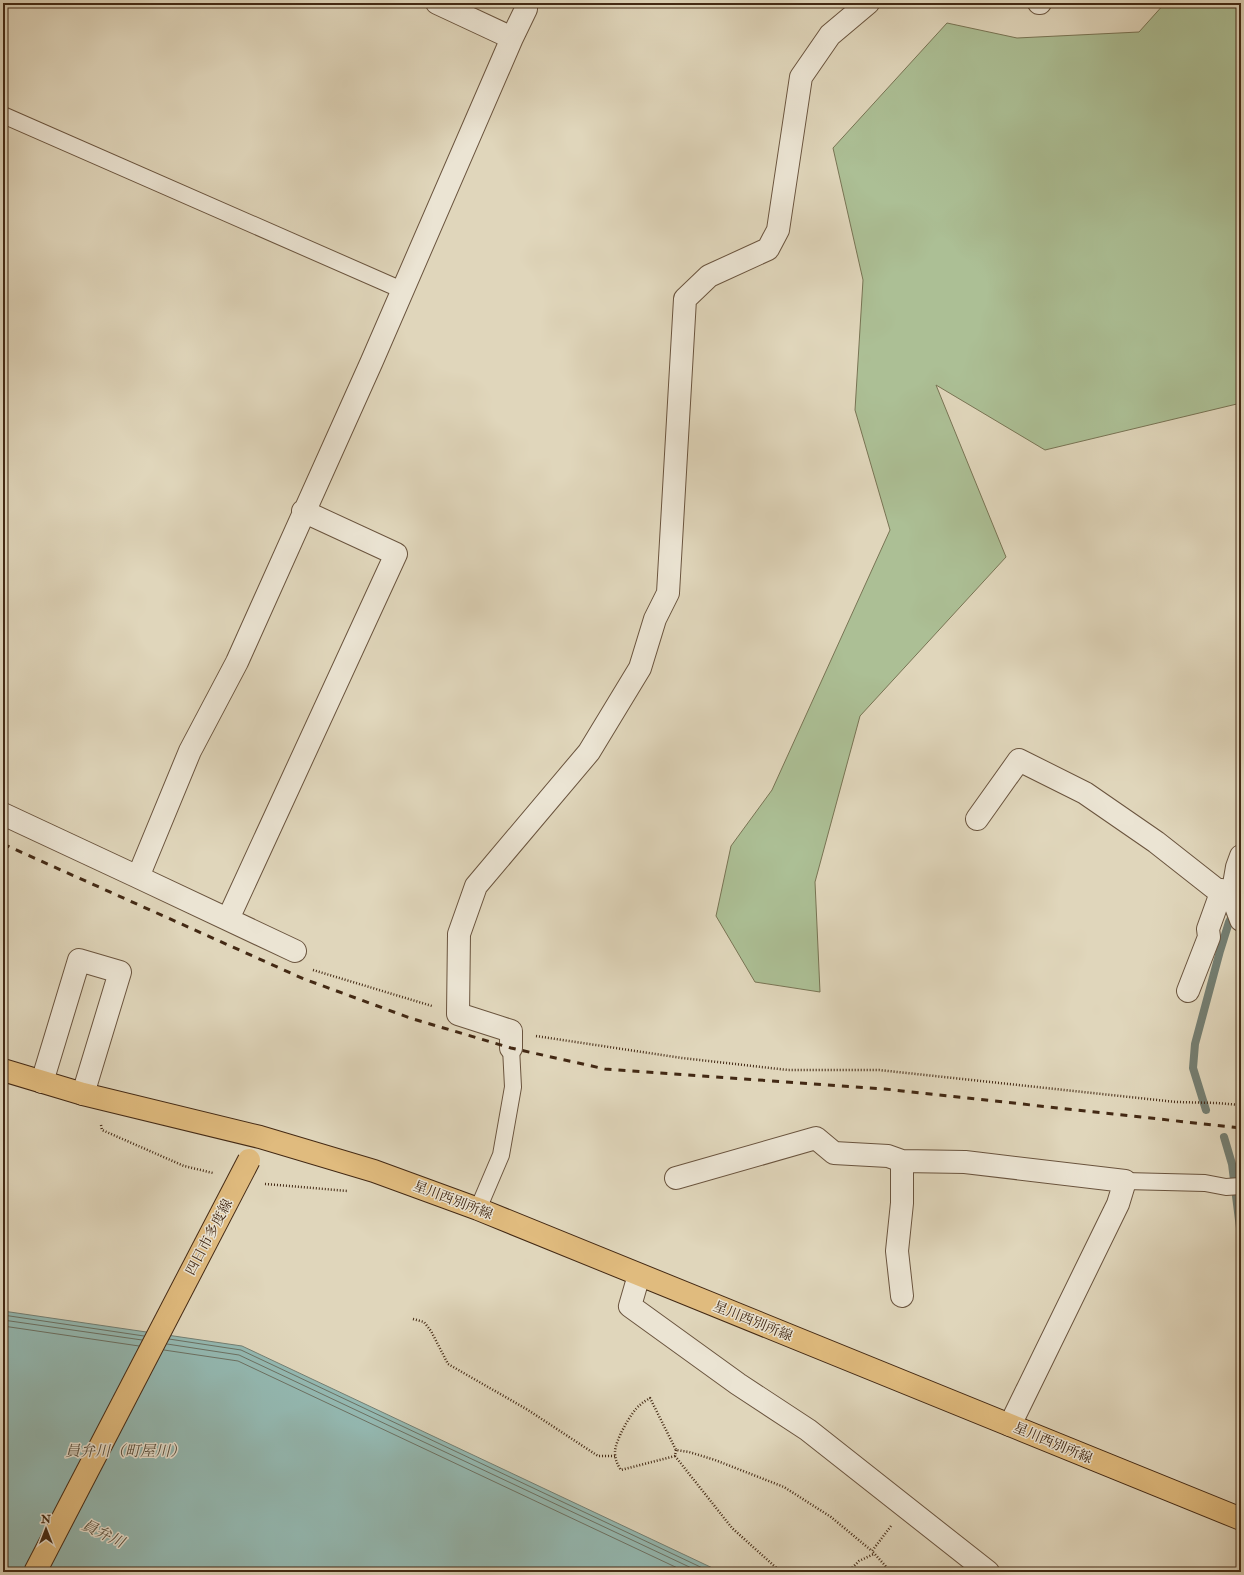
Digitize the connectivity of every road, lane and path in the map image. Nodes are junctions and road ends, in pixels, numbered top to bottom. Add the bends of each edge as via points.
1 (437, 3) edge
2 (525, 3) edge
3 (868, 3) edge
4 (512, 38) junction
5 (3, 115) edge
6 (402, 290) junction
7 (304, 511) junction
8 (3, 814) edge
9 (978, 819) dead end
10 (1241, 856) edge
11 (138, 877) junction
12 (1229, 893) junction
13 (228, 919) junction
14 (1241, 920) edge
15 (294, 951) joint
16 (1188, 991) dead end
17 (458, 1014) junction
18 (511, 1040) junction
19 (3, 1070) edge
20 (42, 1082) junction
21 (83, 1094) junction
22 (1241, 1106) edge
23 (260, 1137) junction
24 (902, 1162) junction
25 (676, 1178) dead end
26 (1125, 1180) junction
27 (1234, 1186) edge
28 (478, 1209) junction
29 (639, 1275) junction
30 (902, 1296) dead end
31 (413, 1319) dead end
32 (1010, 1425) junction
33 (676, 1450) junction
34 (615, 1456) junction
35 (675, 1456) junction
36 (906, 1507) junction
37 (1241, 1519) edge
38 (873, 1553) junction
39 (35, 1572) edge
40 (781, 1572) edge
41 (848, 1572) edge
42 (891, 1572) edge
43 (988, 1572) edge

1 - 4 street
2 - 4 street via 526,9
3 - 17 street via 830,34 801,77 778,230 768,249 709,276 685,299 668,593 655,619 640,668 589,752 476,886 458,934
4 - 6 street
5 - 6 lane
6 - 7 street
7 - 11 street via 237,662 190,751
7 - 13 street via 396,554
8 - 11 street
9 - 12 street via 1019,760 1086,793 1156,842 1217,890
10 - 12 street
11 - 13 street
12 - 14 street
12 - 16 street via 1208,929 1209,937
13 - 15 street
15 - 17 path via 311,969
17 - 18 street
18 - 22 path via 595,1046 788,1070 879,1070
18 - 28 lane via 513,1087 502,1155
19 - 20 main road
20 - 21 main road
20 - 21 street via 78,960 120,972
21 - 23 main road
23 - 28 main road, 星川西別所線 via 374,1170
23 - 39 main road, 四日市多度線, bridge
24 - 25 street via 888,1156 834,1153 816,1138
24 - 26 street via 965,1162
24 - 30 street via 902,1203 897,1250
26 - 27 lane
26 - 32 street via 1118,1204
28 - 29 main road, 星川西別所線
29 - 32 main road, 星川西別所線
29 - 36 street via 630,1306 738,1384 808,1430
31 - 34 path via 424,1322 448,1364 528,1410 598,1456
32 - 37 main road, 星川西別所線
33 - 34 path via 650,1398 639,1405 630,1417 618,1441
33 - 35 path
33 - 38 path via 715,1460 784,1487 831,1517
34 - 35 path via 621,1470
35 - 40 path via 732,1528
36 - 38 path
36 - 43 street
38 - 41 path via 859,1561
38 - 42 path

